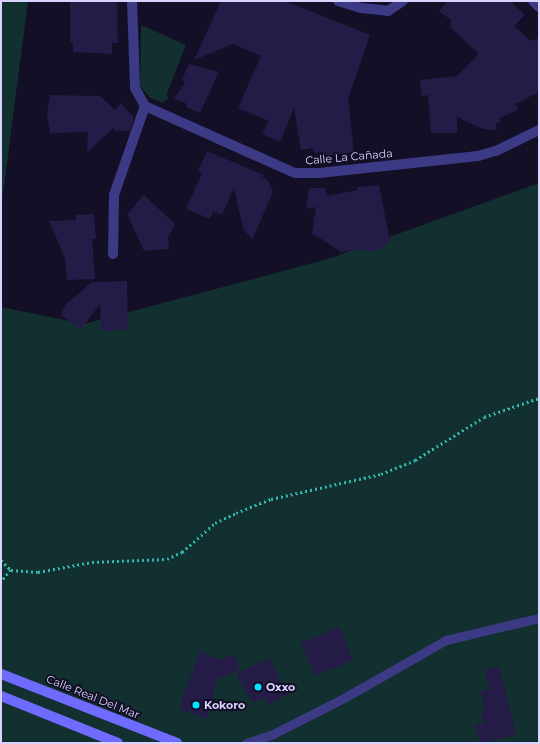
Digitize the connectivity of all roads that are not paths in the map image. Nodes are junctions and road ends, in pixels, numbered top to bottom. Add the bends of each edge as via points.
1 (132, 1) edge
2 (338, 1) edge
3 (403, 1) edge
4 (533, 1) edge
5 (362, 5) edge
6 (539, 7) edge
7 (145, 106) junction
8 (539, 130) edge
9 (113, 254) dead end
10 (539, 618) edge
11 (1, 674) edge
12 (1, 696) edge
13 (273, 738) edge
14 (118, 743) edge
15 (177, 743) edge
16 (246, 743) edge

1 - 7 street via 134,88
2 - 5 street
3 - 5 street via 388,11
4 - 6 street
7 - 8 street, Calle La Cañada via 295,173 319,173 478,156 496,151
7 - 9 street via 114,195
10 - 13 lane via 446,640
11 - 15 street, Calle Real Del Mar
12 - 14 street
13 - 16 lane

